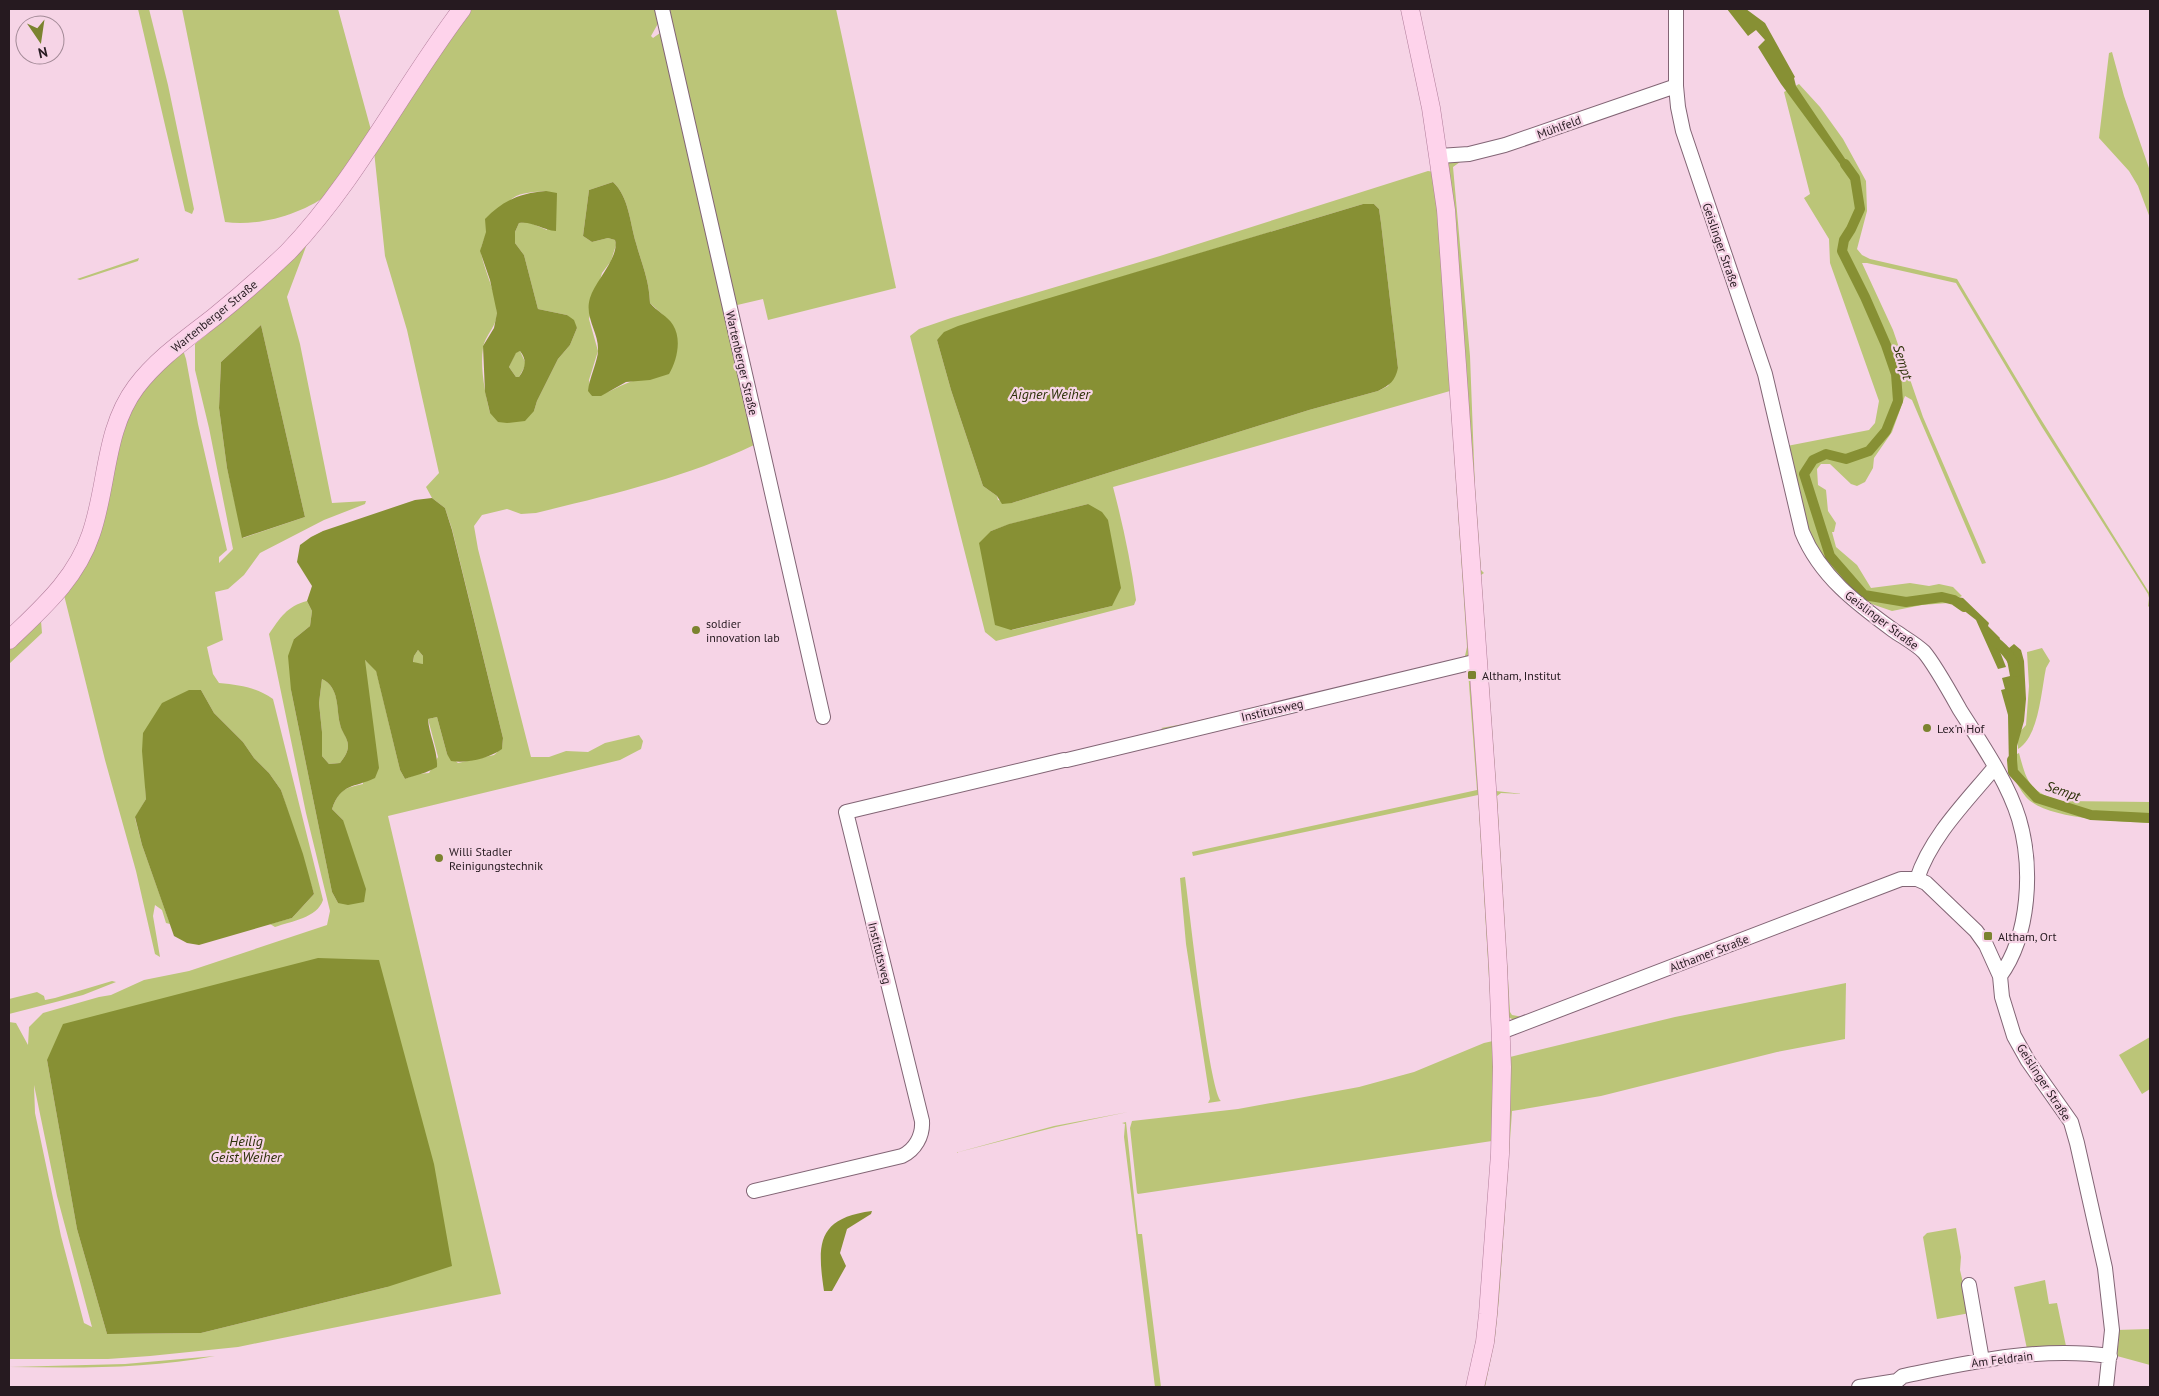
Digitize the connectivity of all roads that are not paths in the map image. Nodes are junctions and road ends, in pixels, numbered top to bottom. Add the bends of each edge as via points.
1 (462, 9) edge
2 (662, 9) edge
3 (1410, 9) edge
4 (1676, 9) edge
5 (1676, 86) junction
6 (1439, 156) junction
7 (9, 640) edge
8 (1478, 661) junction
9 (823, 717) dead end
10 (1995, 767) junction
11 (1917, 879) junction
12 (2000, 976) junction
13 (1501, 1032) junction
14 (754, 1191) dead end
15 (1969, 1285) dead end
16 (2110, 1356) junction
17 (1982, 1360) junction
18 (1895, 1384) edge
19 (1475, 1387) edge
20 (1859, 1387) edge
21 (2106, 1387) edge

1 - 7 main road, Wartenberger Straße via 368,148 307,230 245,292 166,355 136,387 126,401 113,434 96,519 84,551 56,595
2 - 9 street, Wartenberger Straße
3 - 6 main road
4 - 5 street, Geislinger Straße
5 - 6 street, Mühlfeld via 1505,146 1469,154
5 - 10 street, Geislinger Straße via 1683,130 1765,374 1802,532 1810,551 1836,585 1854,602 1924,652
6 - 8 main road via 1446,210
8 - 13 main road
8 - 14 street, Institutsweg via 846,812 922,1129 912,1150 902,1156
10 - 11 street via 1955,815 1922,863
10 - 12 street, Geislinger Straße via 2019,819 2027,886 2023,922
11 - 12 street via 1932,888 1976,932 1986,945
11 - 13 street, Althamer Straße via 1901,879
12 - 16 street, Geislinger Straße via 2002,997 2014,1036 2066,1114 2077,1143 2105,1268 2112,1330
13 - 19 main road via 1500,1154 1487,1323
15 - 17 street
16 - 17 street, Am Feldrain via 2059,1352
16 - 21 street, Geislinger Straße
17 - 18 street, Am Feldrain via 1903,1376
18 - 20 street, Am Feldrain

